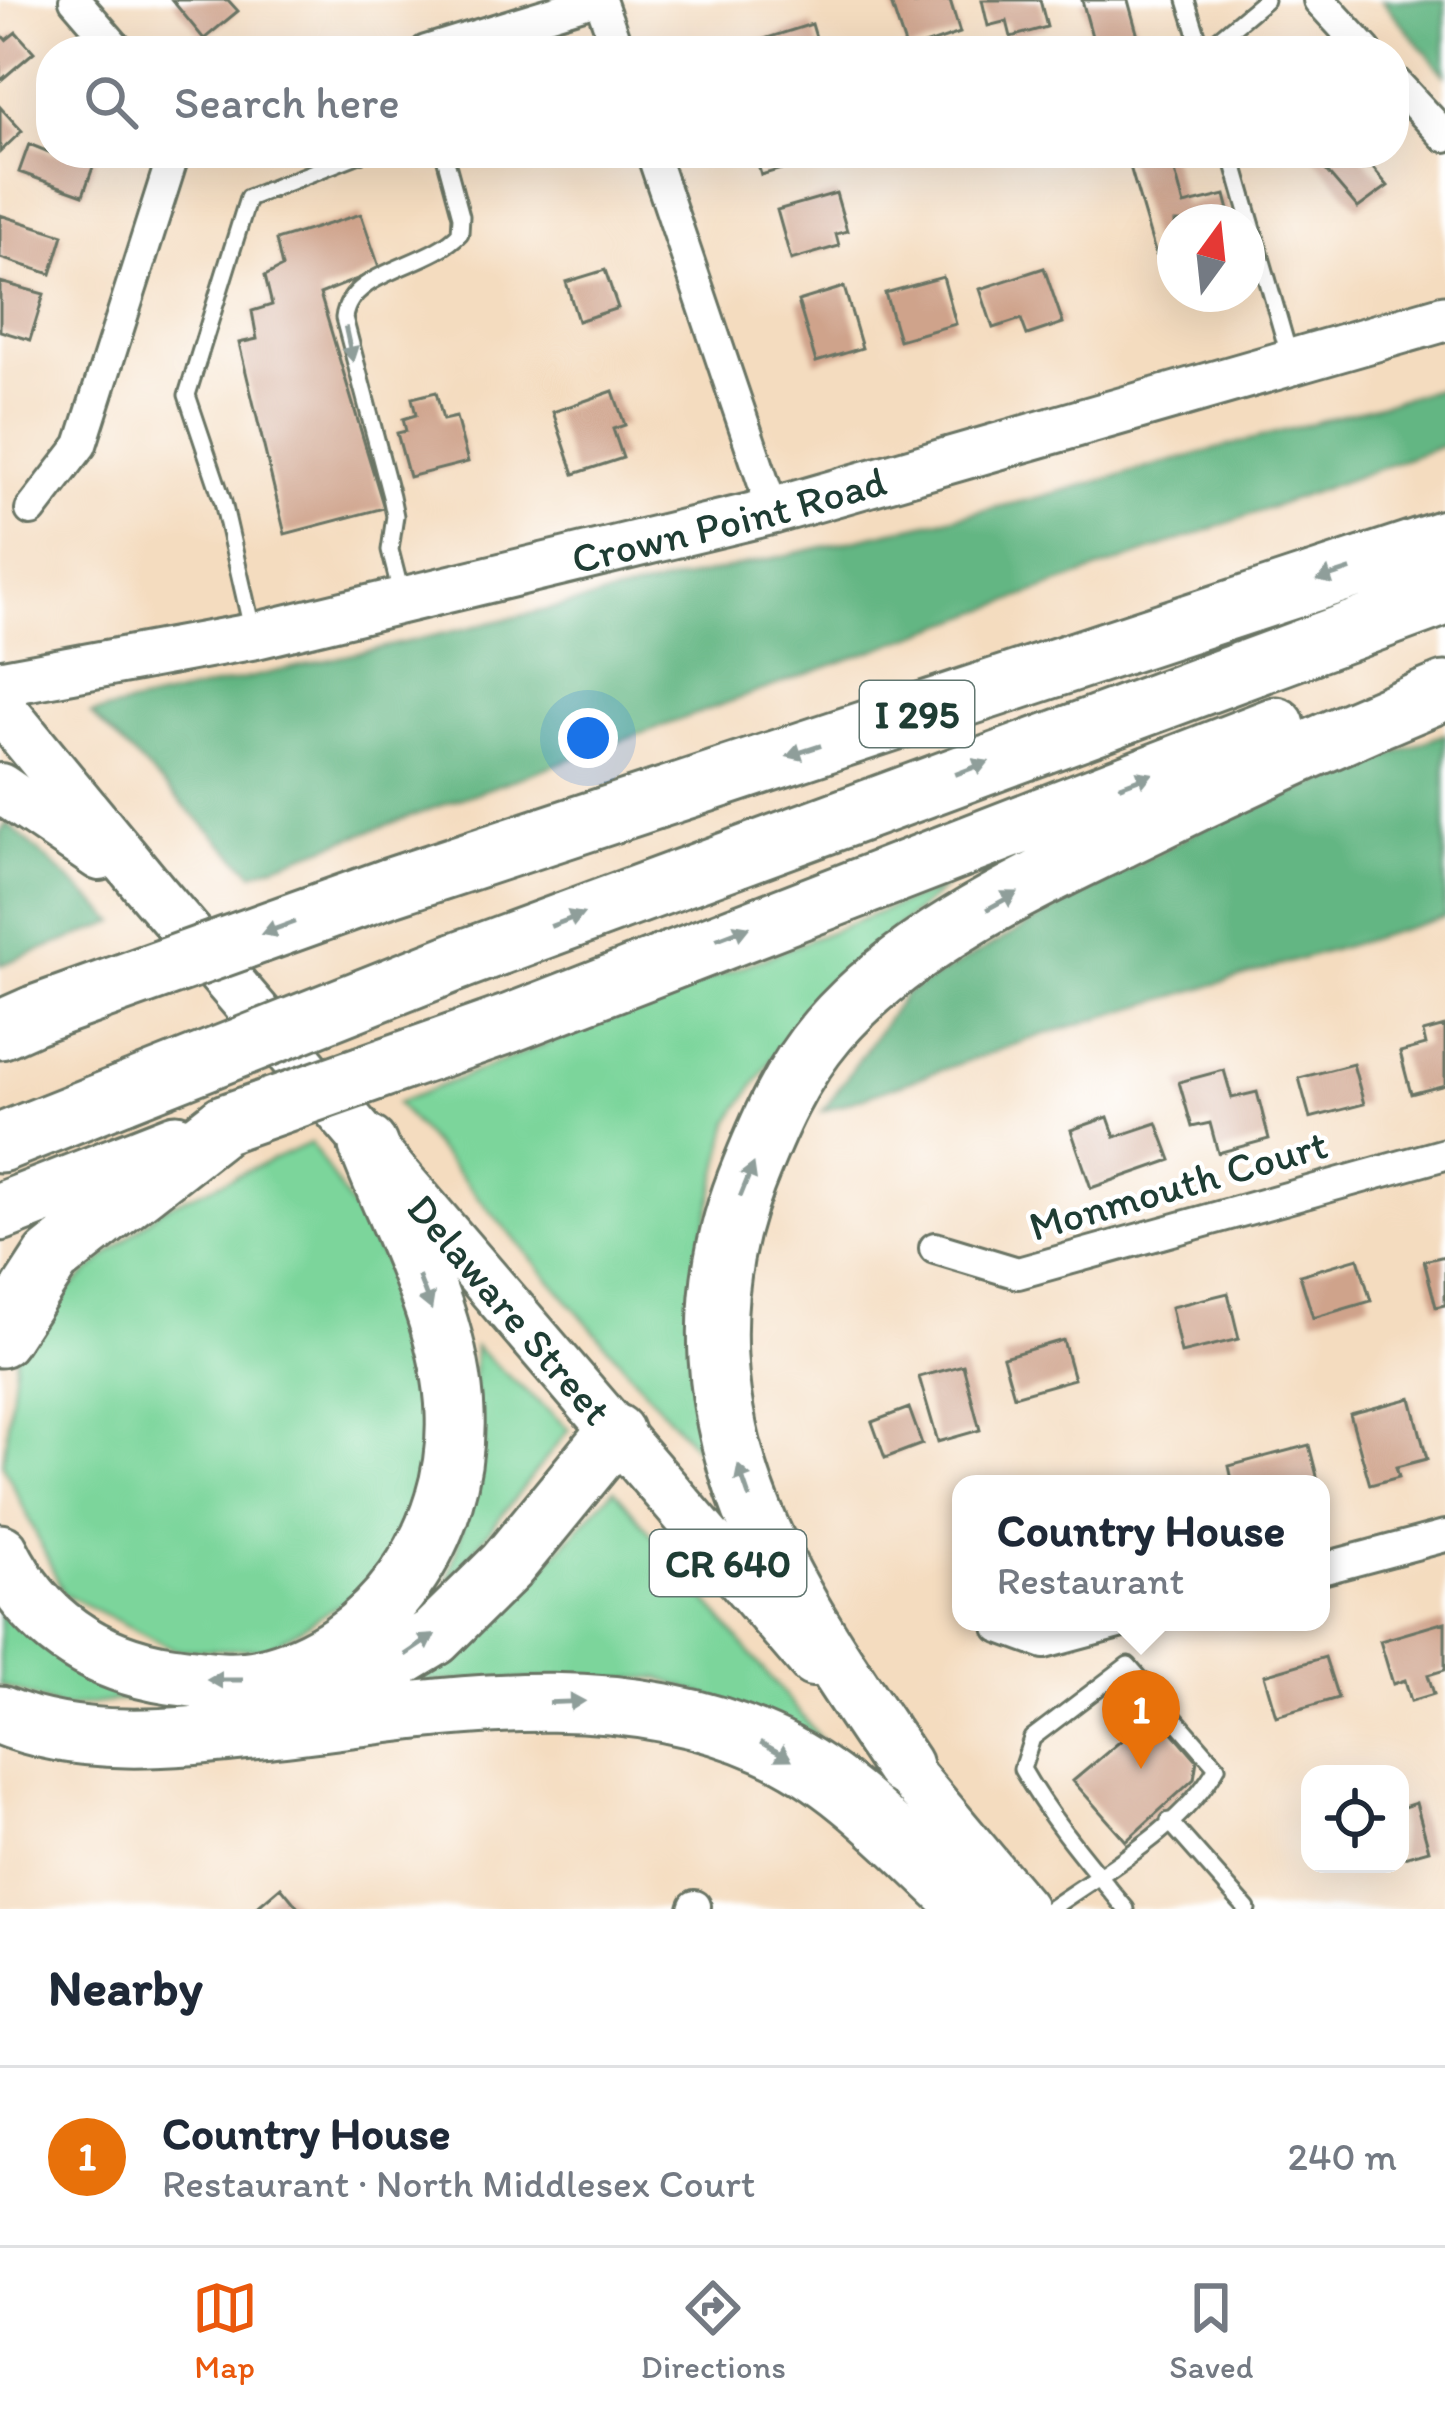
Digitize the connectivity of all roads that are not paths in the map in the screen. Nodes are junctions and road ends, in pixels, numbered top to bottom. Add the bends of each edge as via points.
1 (75, 0) edge
2 (597, 0) edge
3 (1186, 0) edge
4 (1265, 0) edge
5 (1319, 0) edge
6 (106, 36) edge
7 (476, 36) edge
8 (612, 36) edge
9 (1198, 36) edge
10 (1221, 36) edge
11 (1352, 36) edge
12 (1409, 97) edge
13 (1445, 136) edge
14 (169, 168) edge
15 (324, 168) edge
16 (447, 168) edge
17 (657, 168) edge
18 (1235, 168) edge
19 (1445, 318) edge
20 (1291, 362) junction
21 (31, 510) dead end
22 (773, 512) junction
23 (1445, 538) edge
24 (1445, 596) edge
25 (403, 600) junction
26 (254, 636) junction
27 (1445, 661) edge
28 (0, 683) edge
29 (1445, 691) edge
30 (0, 707) edge
31 (0, 788) edge
32 (153, 893) junction
33 (17, 1022) edge
34 (224, 1124) junction
35 (0, 1143) edge
36 (368, 1145) junction
37 (1445, 1154) edge
38 (0, 1212) edge
39 (934, 1248) dead end
40 (0, 1338) edge
41 (615, 1433) junction
42 (1445, 1536) edge
43 (0, 1553) edge
44 (1330, 1567) edge
45 (1011, 1631) edge
46 (1089, 1631) edge
47 (0, 1715) edge
48 (284, 1726) junction
49 (903, 1766) junction
50 (1169, 1821) junction
51 (1098, 1875) junction
52 (972, 1909) edge
53 (1022, 1909) edge
54 (1050, 1909) edge
55 (1126, 1909) edge
56 (1247, 1909) edge

1 - 6 street
2 - 7 street
2 - 8 street
3 - 9 lane
4 - 10 lane
5 - 11 street
12 - 13 street
14 - 21 street via 81,445
15 - 26 lane via 248,198 187,394
16 -> 25 lane via 460,233 443,251 356,288 344,317 395,516 390,550
17 - 22 street
18 - 20 lane
19 - 20 main road, Crown Point Road
20 - 22 main road, Crown Point Road
22 - 25 main road, Crown Point Road
23 -> 33 highway, I 295, bridge via 388,889
35 -> 24 highway, I 295, bridge via 458,961
25 - 26 main road, Crown Point Road
26 - 28 main road, Crown Point Road
34 -> 27 highway, bridge via 508,1024
49 -> 29 highway via 761,1532 716,1358 724,1237 781,1094 830,1028 927,943 1271,765
30 - 32 main road, Delaware Street / CR 640
31 - 32 main road
32 - 36 main road, Delaware Street / CR 640
34 - 38 highway
34 - 40 highway via 52,1258
36 - 41 main road, Delaware Street / CR 640
36 -> 43 highway via 444,1342 455,1415 443,1510 415,1569 369,1623 336,1649 257,1679 133,1669 59,1632
37 - 39 street, Monmouth Court via 1018,1273
48 -> 41 highway via 434,1637 506,1566
41 - 49 main road, Delaware Street / CR 640
42 - 44 street
45 - 46 street via 1044,1643
47 - 48 highway via 100,1737
48 -> 52 highway via 515,1703 667,1709 770,1744 854,1801
49 - 53 main road, Delaware Street / CR 640
50 - 51 lane
50 - 51 lane via 1201,1796 1217,1767 1128,1665 1032,1738 1022,1768
50 - 56 lane
51 - 54 lane
51 - 55 lane

